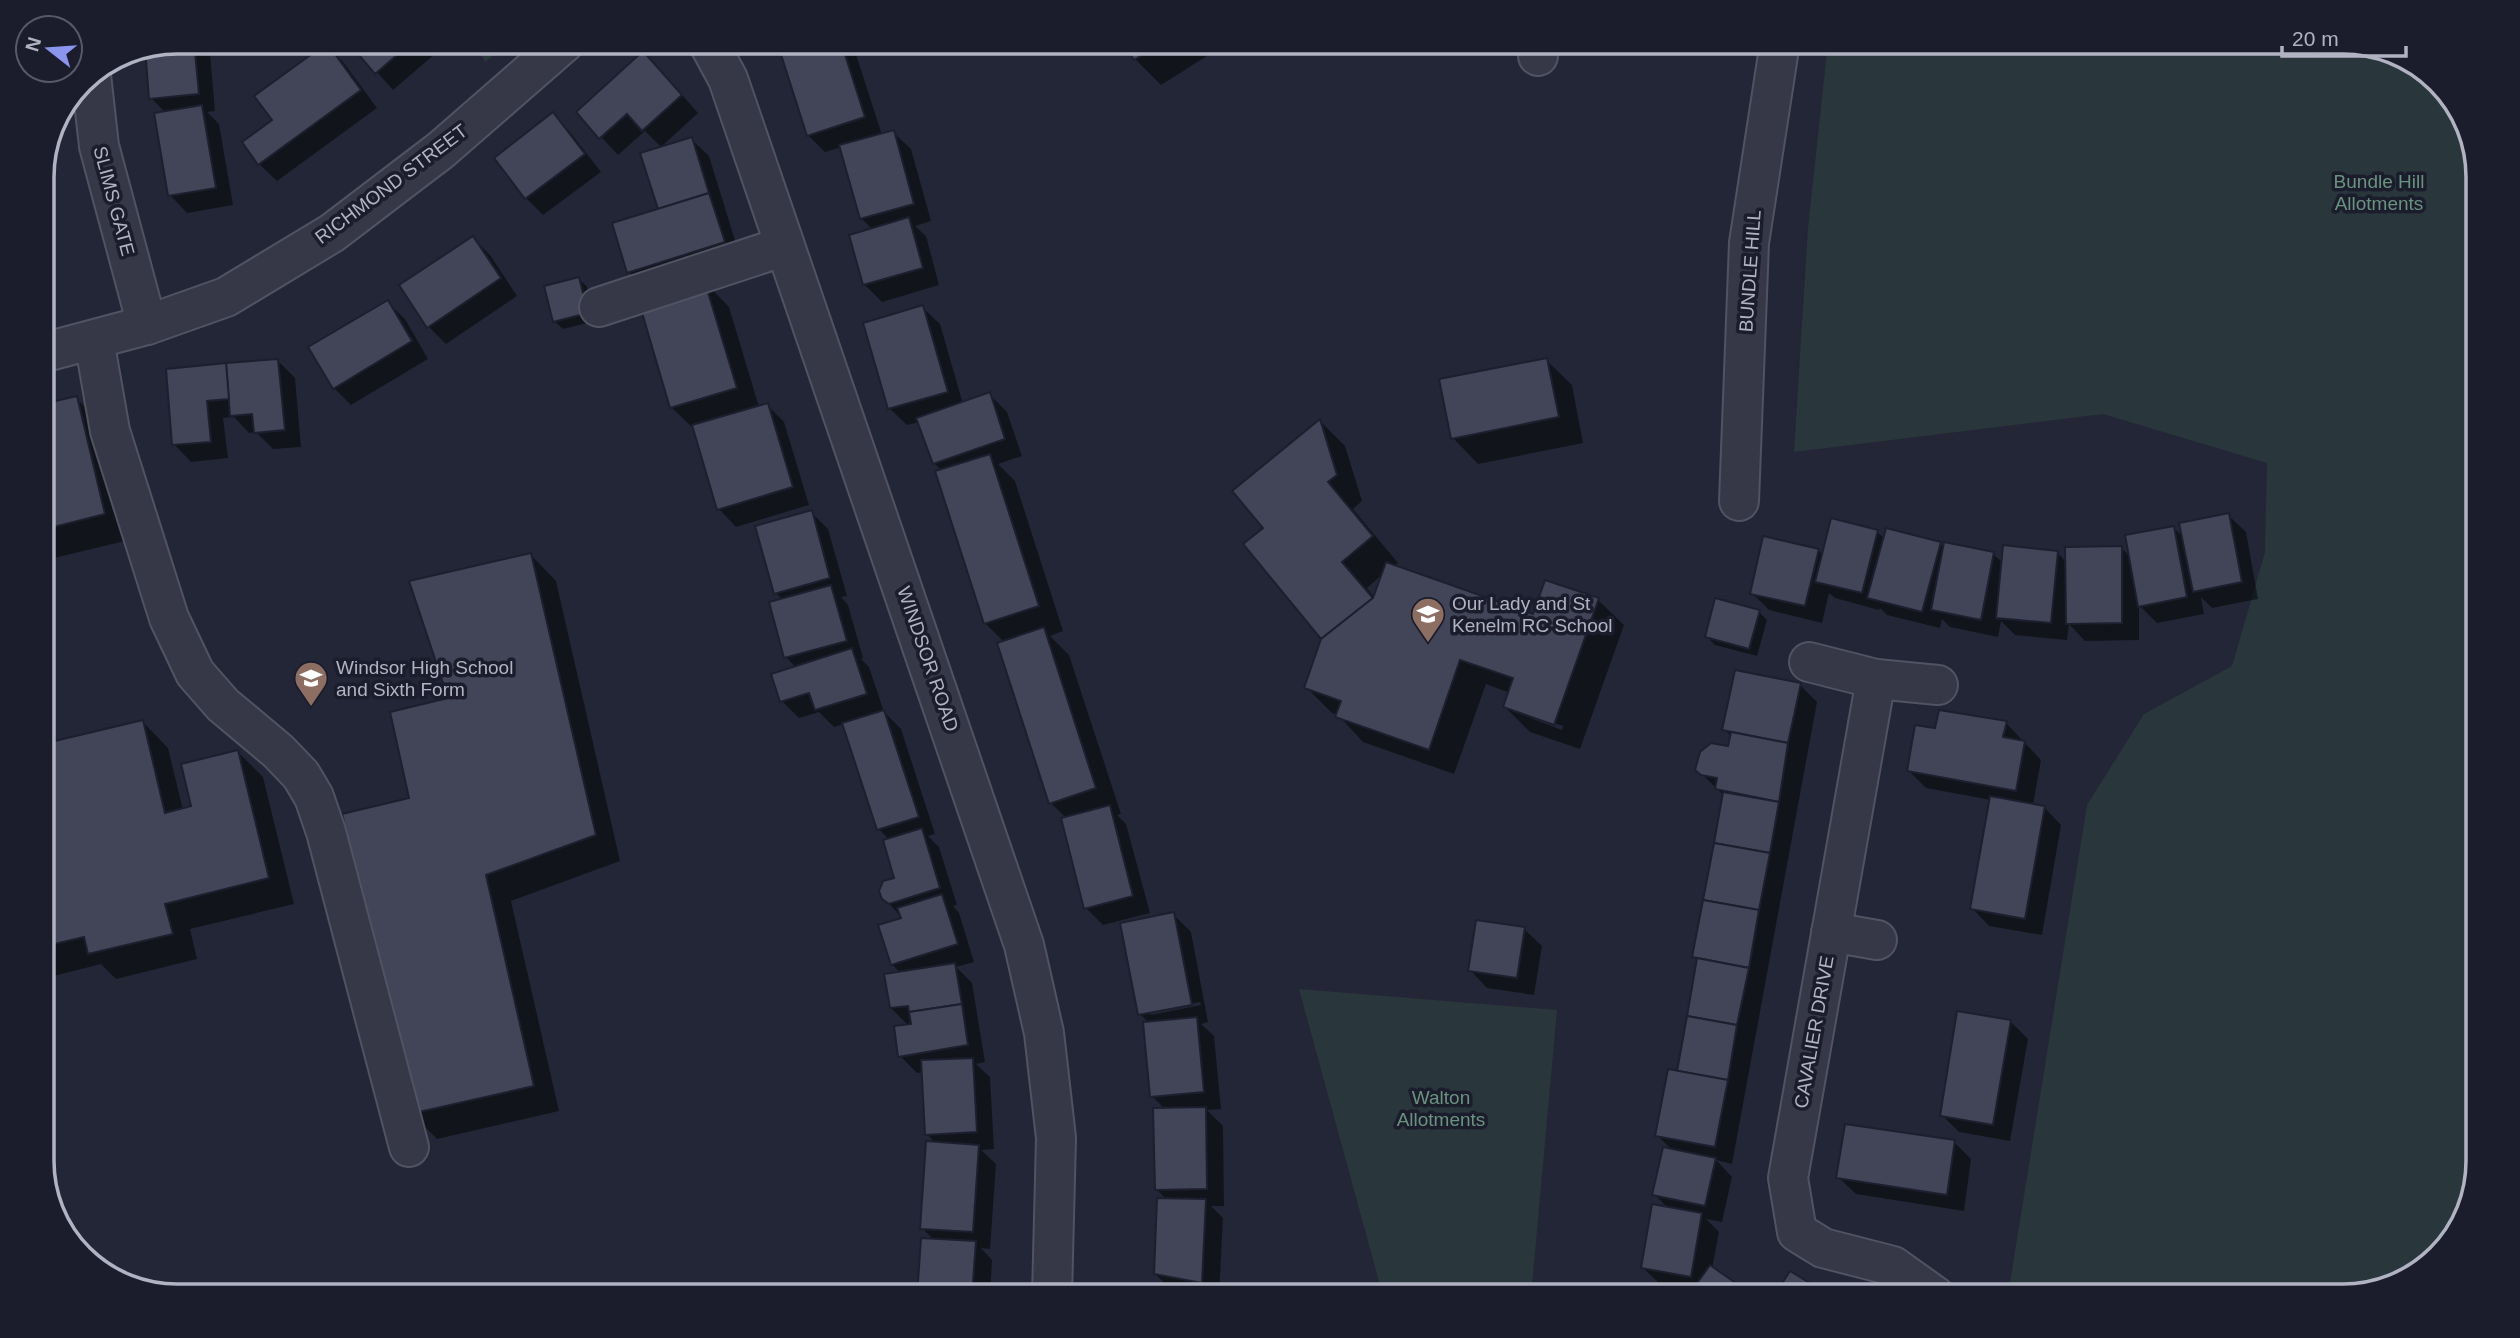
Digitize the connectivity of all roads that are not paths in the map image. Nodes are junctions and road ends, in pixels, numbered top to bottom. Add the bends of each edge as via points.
1 (1778, 54) edge
2 (550, 55) edge
3 (715, 55) edge
4 (92, 88) edge
5 (785, 246) junction
6 (598, 307) dead end
7 (148, 325) junction
8 (94, 340) junction
9 (55, 350) edge
10 (1739, 501) dead end
11 (1810, 662) dead end
12 (1876, 679) junction
13 (1938, 685) dead end
14 (1831, 932) junction
15 (1877, 940) dead end
16 (409, 1147) dead end
17 (1052, 1284) edge
18 (1918, 1284) edge

1 - 10 street, BUNDLE HILL via 1749,243
2 - 7 street, RICHMOND STREET via 441,150 332,233 226,296
3 - 5 street, WINDSOR ROAD via 728,79
4 - 7 street, SLIMS GATE via 99,146
5 - 6 street
5 - 17 street, WINDSOR ROAD via 1024,945 1044,1033 1056,1138
7 - 8 street, RICHMOND STREET
8 - 9 street, RICHMOND STREET
8 - 16 street via 110,431 169,618 195,673 223,705 302,775 314,797
11 - 12 street
12 - 13 street
12 - 14 street, CAVALIER DRIVE
14 - 15 street
14 - 18 street, CAVALIER DRIVE via 1788,1178 1797,1232 1823,1248 1893,1266

